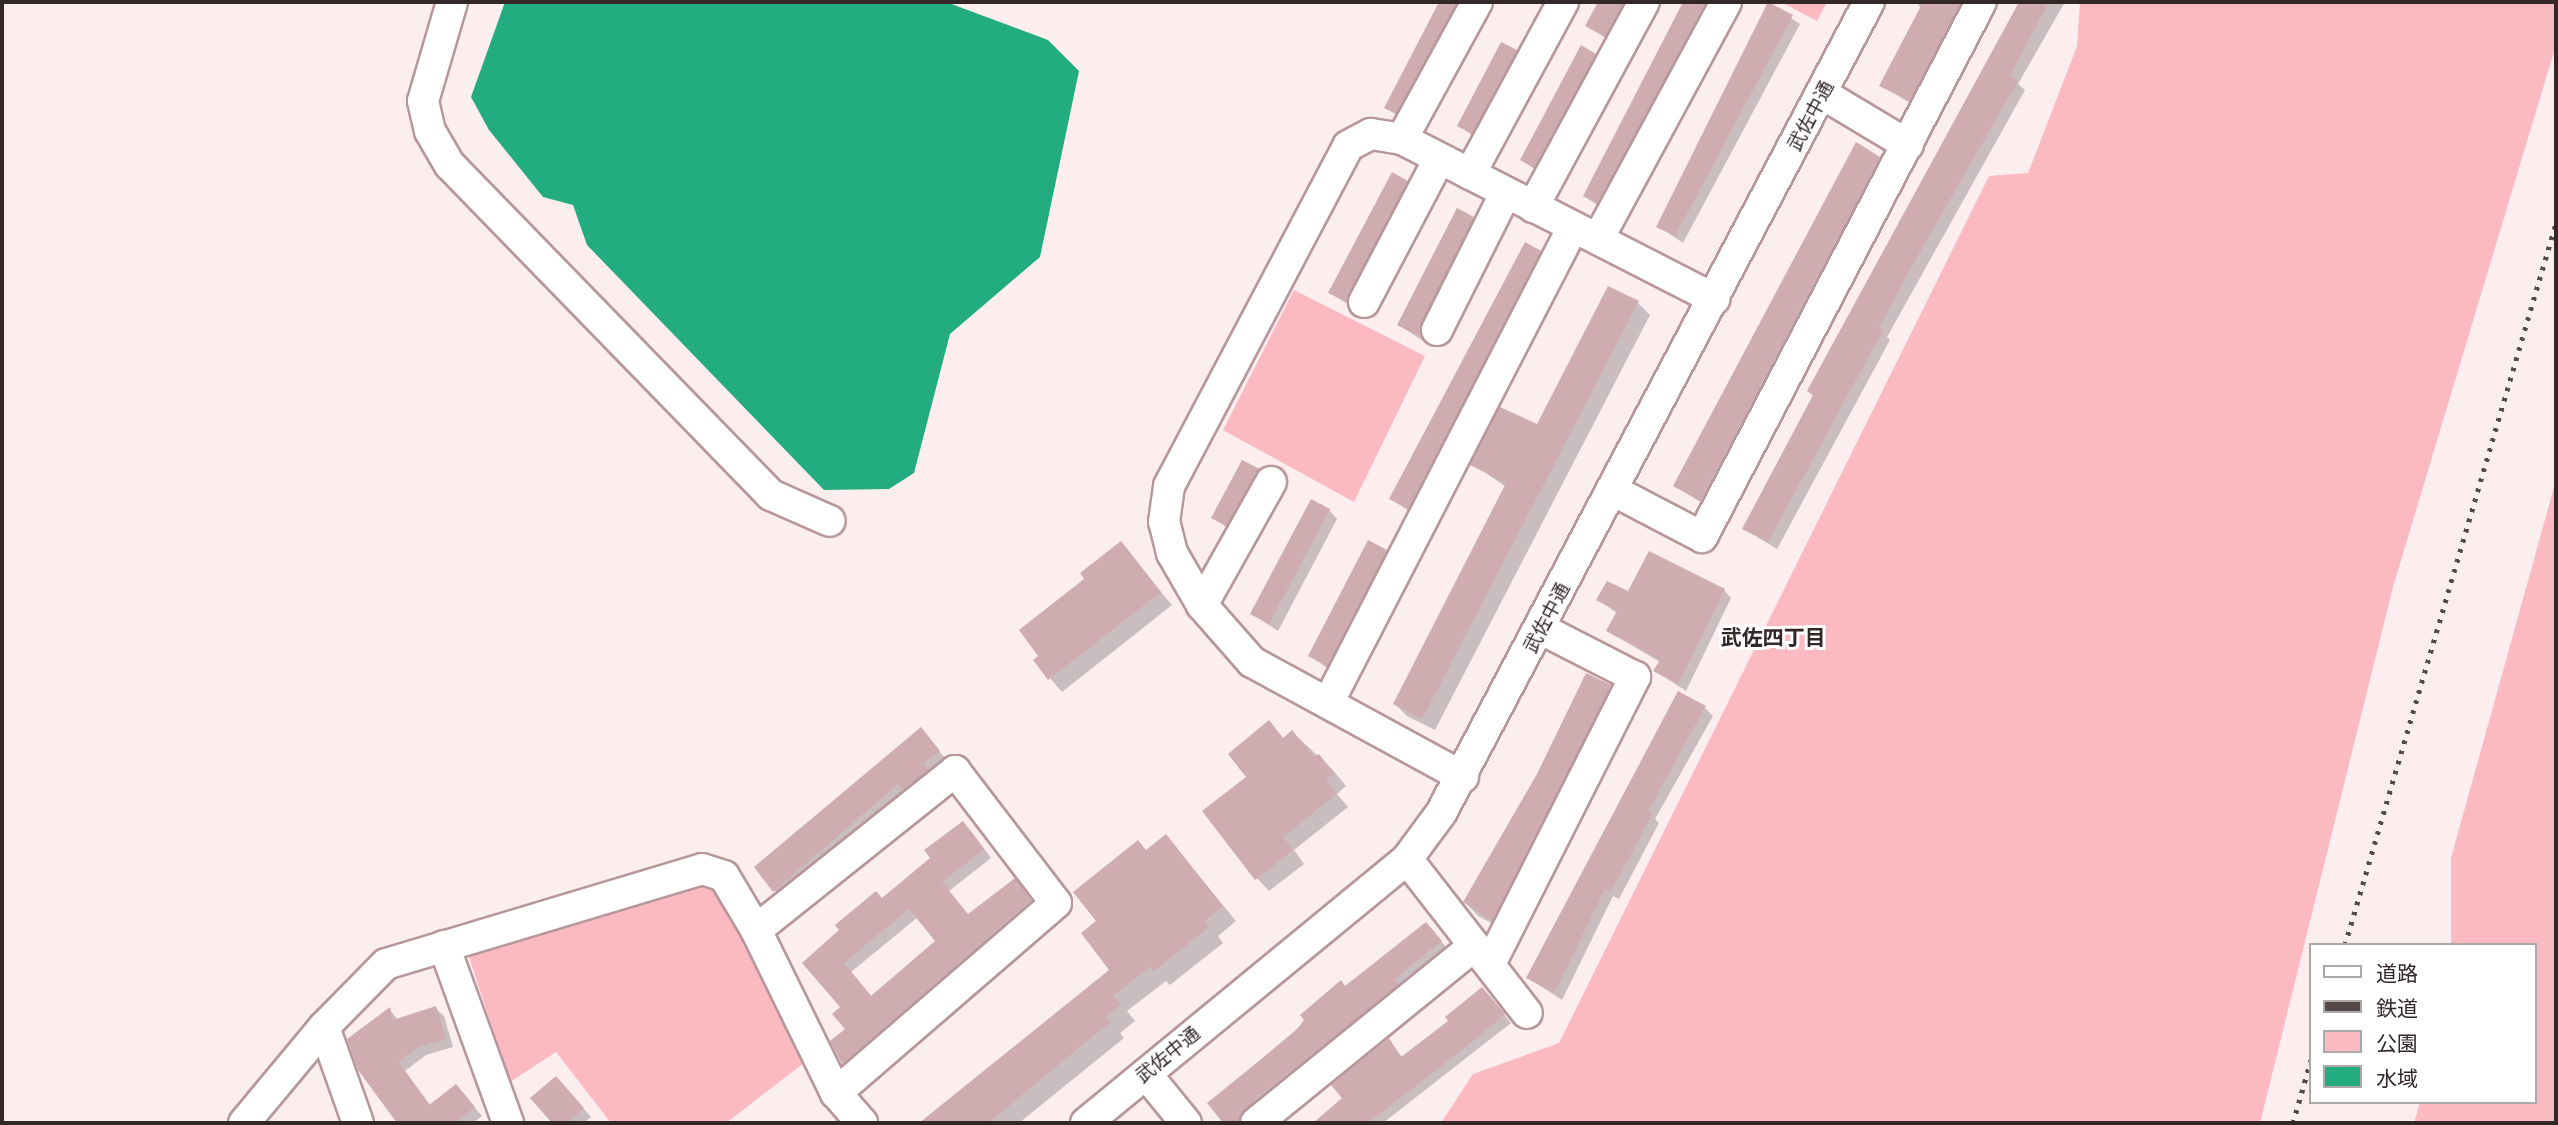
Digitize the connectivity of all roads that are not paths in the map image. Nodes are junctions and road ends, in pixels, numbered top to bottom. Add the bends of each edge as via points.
1 (452, 2) edge
2 (1476, 2) edge
3 (1563, 2) edge
4 (1644, 2) edge
5 (1726, 2) edge
6 (1868, 2) edge
7 (1981, 2) edge
8 (1823, 94) junction
9 (1402, 139) junction
10 (1908, 145) junction
11 (1439, 159) junction
12 (1470, 174) junction
13 (1506, 192) junction
14 (1533, 207) junction
15 (1586, 233) junction
16 (1714, 299) junction
17 (1364, 302) dead end
18 (1437, 330) dead end
19 (1270, 482) dead end
20 (1614, 491) junction
21 (830, 521) dead end
22 (1202, 605) junction
23 (1541, 629) junction
24 (1328, 703) junction
25 (1463, 777) junction
26 (1407, 859) junction
27 (756, 930) junction
28 (444, 946) junction
29 (1482, 955) junction
30 (1527, 1013) dead end
31 (324, 1027) junction
32 (1146, 1074) junction
33 (836, 1093) junction
34 (256, 1117) edge
35 (358, 1123) edge
36 (508, 1123) edge
37 (862, 1123) edge
38 (1086, 1123) edge
39 (1186, 1123) edge
40 (1256, 1123) edge

1 - 21 street via 423,101 430,131 450,165 771,495
2 - 9 street
3 - 12 street
4 - 14 street
5 - 15 street
6 - 8 street, 武佐中通
7 - 10 street
8 - 10 street
8 - 16 street, 武佐中通
9 - 11 street
9 - 22 street via 1371,134 1348,146 1169,486 1164,522 1172,553
10 - 20 street via 1702,537
11 - 12 street
11 - 17 street
12 - 13 street
13 - 14 street
13 - 18 street
14 - 15 street
15 - 16 street
15 - 24 street
16 - 20 street, 武佐中通
19 - 22 street
20 - 23 street, 武佐中通
22 - 24 street via 1252,663
23 - 25 street, 武佐中通
23 - 29 street via 1635,677
24 - 25 street
25 - 26 street, 武佐中通
26 - 29 street
26 - 32 street, 武佐中通
27 - 28 street via 724,876 702,869
27 - 33 street
27 - 33 street via 955,771 1056,903
28 - 31 street via 386,964
28 - 36 street
29 - 30 street
29 - 40 street
31 - 34 street
31 - 35 street
32 - 38 street, 武佐中通
32 - 39 street
33 - 37 street

